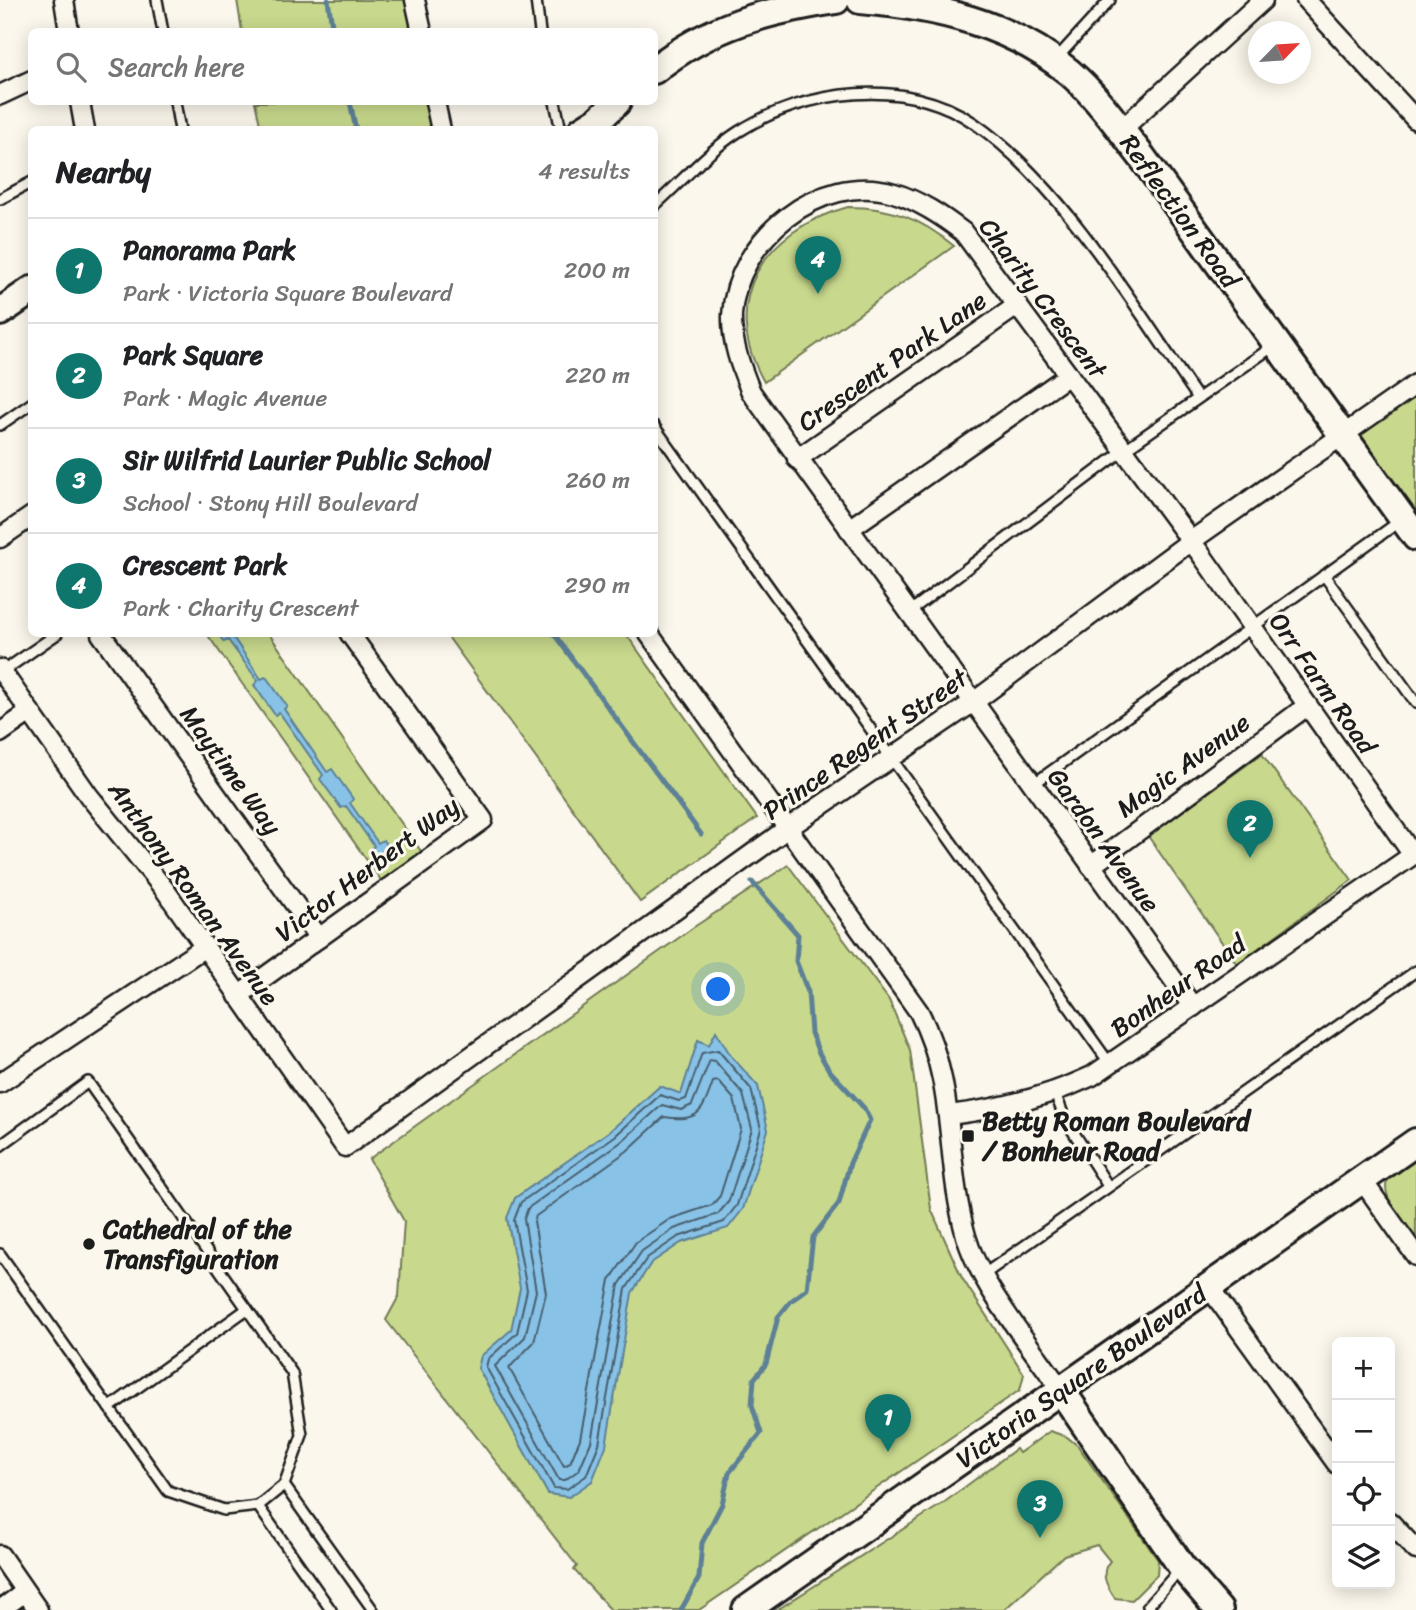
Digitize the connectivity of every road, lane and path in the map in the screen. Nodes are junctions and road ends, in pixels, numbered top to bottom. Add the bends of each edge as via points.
1 (65, 0) edge
2 (157, 0) edge
3 (536, 0) edge
4 (836, 0) edge
5 (860, 0) edge
6 (1110, 0) edge
7 (1263, 0) edge
8 (1306, 0) edge
9 (418, 4) edge
10 (68, 28) edge
11 (162, 28) edge
12 (421, 28) edge
13 (540, 28) edge
14 (1053, 61) junction
15 (658, 67) edge
16 (28, 82) edge
17 (0, 95) edge
18 (81, 105) edge
19 (176, 105) edge
20 (436, 105) edge
21 (556, 105) edge
22 (614, 105) edge
23 (1416, 120) edge
24 (84, 126) edge
25 (179, 126) edge
26 (440, 126) edge
27 (560, 126) edge
28 (588, 126) edge
29 (1121, 130) junction
30 (28, 184) edge
31 (0, 200) edge
32 (658, 202) edge
33 (28, 293) edge
34 (1018, 305) junction
35 (0, 312) edge
36 (1278, 344) junction
37 (1069, 375) junction
38 (1416, 384) edge
39 (1198, 398) junction
40 (28, 406) edge
41 (0, 425) edge
42 (658, 432) edge
43 (1343, 436) junction
44 (1124, 450) junction
45 (797, 459) junction
46 (28, 519) edge
47 (1409, 528) edge
48 (849, 529) junction
49 (0, 538) edge
50 (1191, 541) junction
51 (1324, 575) junction
52 (909, 612) junction
53 (1253, 628) junction
54 (52, 637) edge
55 (103, 637) edge
56 (352, 637) edge
57 (651, 637) edge
58 (1, 670) edge
59 (975, 701) junction
60 (1416, 703) edge
61 (1307, 706) junction
62 (30, 712) junction
63 (0, 733) edge
64 (890, 758) junction
65 (1032, 785) junction
66 (788, 828) junction
67 (1414, 854) edge
68 (1091, 866) junction
69 (319, 938) junction
70 (205, 947) junction
71 (1416, 971) edge
72 (238, 996) junction
73 (1193, 1007) junction
74 (1111, 1065) junction
75 (0, 1083) edge
76 (1055, 1093) junction
77 (949, 1115) junction
78 (1416, 1142) edge
79 (0, 1146) edge
80 (345, 1147) joint
81 (1362, 1180) junction
82 (1108, 1186) junction
83 (0, 1254) edge
84 (1416, 1256) edge
85 (983, 1275) junction
86 (1209, 1287) junction
87 (247, 1309) junction
88 (1061, 1390) junction
89 (109, 1408) junction
90 (1336, 1463) edge
91 (284, 1485) junction
92 (258, 1506) junction
93 (1394, 1526) edge
94 (1416, 1550) edge
95 (0, 1555) edge
96 (1182, 1567) junction
97 (25, 1592) junction
98 (0, 1609) edge
99 (38, 1610) edge
100 (331, 1610) edge
101 (373, 1610) edge
102 (746, 1610) edge
103 (1151, 1610) edge
104 (1219, 1610) edge

1 - 10 street
2 - 11 lane
3 - 13 lane
4 - 15 street via 778,9 718,29
5 - 14 street, Reflection Road via 920,5 993,26
6 - 14 lane
7 - 29 street
8 - 23 street
9 - 12 street
14 - 29 street, Reflection Road via 1069,72
16 - 17 street
18 - 24 street
19 - 25 lane
20 - 26 street
21 - 27 lane
22 - 28 street
29 - 36 street, Reflection Road
30 - 31 lane
32 - 39 lane via 737,133 776,111 855,92 899,95 936,106 972,121 1032,172 1096,253
33 - 35 street
34 - 37 street, Charity Crescent
34 - 45 street, Crescent Park Lane
34 - 45 street, Charity Crescent via 963,232 937,212 892,192 852,191 817,198 786,216 763,239 744,270 732,314 738,360 751,392
36 - 39 lane
36 - 43 street, Reflection Road
37 - 44 street, Charity Crescent
37 - 48 street
38 - 43 street, Prince Regent Street
39 - 44 lane
40 - 41 lane
42 - 64 lane
43 - 47 street, Reflection Road
43 - 50 street, Prince Regent Street
44 - 50 street, Charity Crescent
44 - 52 lane
45 - 48 street, Charity Crescent
46 - 49 street
47 - 51 lane
48 - 52 street, Charity Crescent
50 - 53 street, Orr Farm Road
50 - 59 street, Prince Regent Street
51 - 53 lane
51 - 60 lane
52 - 59 street, Charity Crescent
53 - 61 street, Orr Farm Road
53 - 65 lane
54 - 58 lane
55 - 69 street, Maytime Way
56 - 69 street, Victor Herbert Way via 483,820
57 - 66 street
58 - 62 street, Anthony Roman Avenue
59 - 64 street, Prince Regent Street
59 - 65 street, Gardon Avenue
61 - 67 street, Orr Farm Road
61 - 68 street, Magic Avenue
62 - 63 street
62 - 70 street, Anthony Roman Avenue
64 - 66 street, Prince Regent Street
64 - 74 lane
65 - 68 street, Gardon Avenue
66 - 77 street via 919,1012 941,1064
66 - 80 street, Prince Regent Street
67 - 73 street, Bonheur Road
68 - 73 street, Gardon Avenue
69 - 72 street, Victor Herbert Way
70 - 72 street, Anthony Roman Avenue
70 - 75 street
71 - 82 lane
72 - 80 street, Anthony Roman Avenue
73 - 74 street, Bonheur Road
74 - 76 street, Bonheur Road
76 - 77 street, Bonheur Road
76 - 82 lane via 1065,1119
77 - 85 street via 966,1236
78 - 81 street, Victoria Square Boulevard
79 - 87 lane via 88,1082
81 - 84 street
81 - 86 street, Victoria Square Boulevard
82 - 85 lane
83 - 89 lane
85 - 88 street
86 - 88 street, Victoria Square Boulevard
86 - 90 street
87 - 89 lane
87 - 91 lane via 292,1373 302,1435
88 - 96 street
88 - 102 street, Victoria Square Boulevard
89 - 92 lane via 168,1492 224,1510
91 - 92 lane
91 - 101 lane
92 - 100 lane
93 - 94 street
95 - 97 street
96 - 103 lane via 1148,1606
96 - 104 street
97 - 98 street
97 - 99 street

